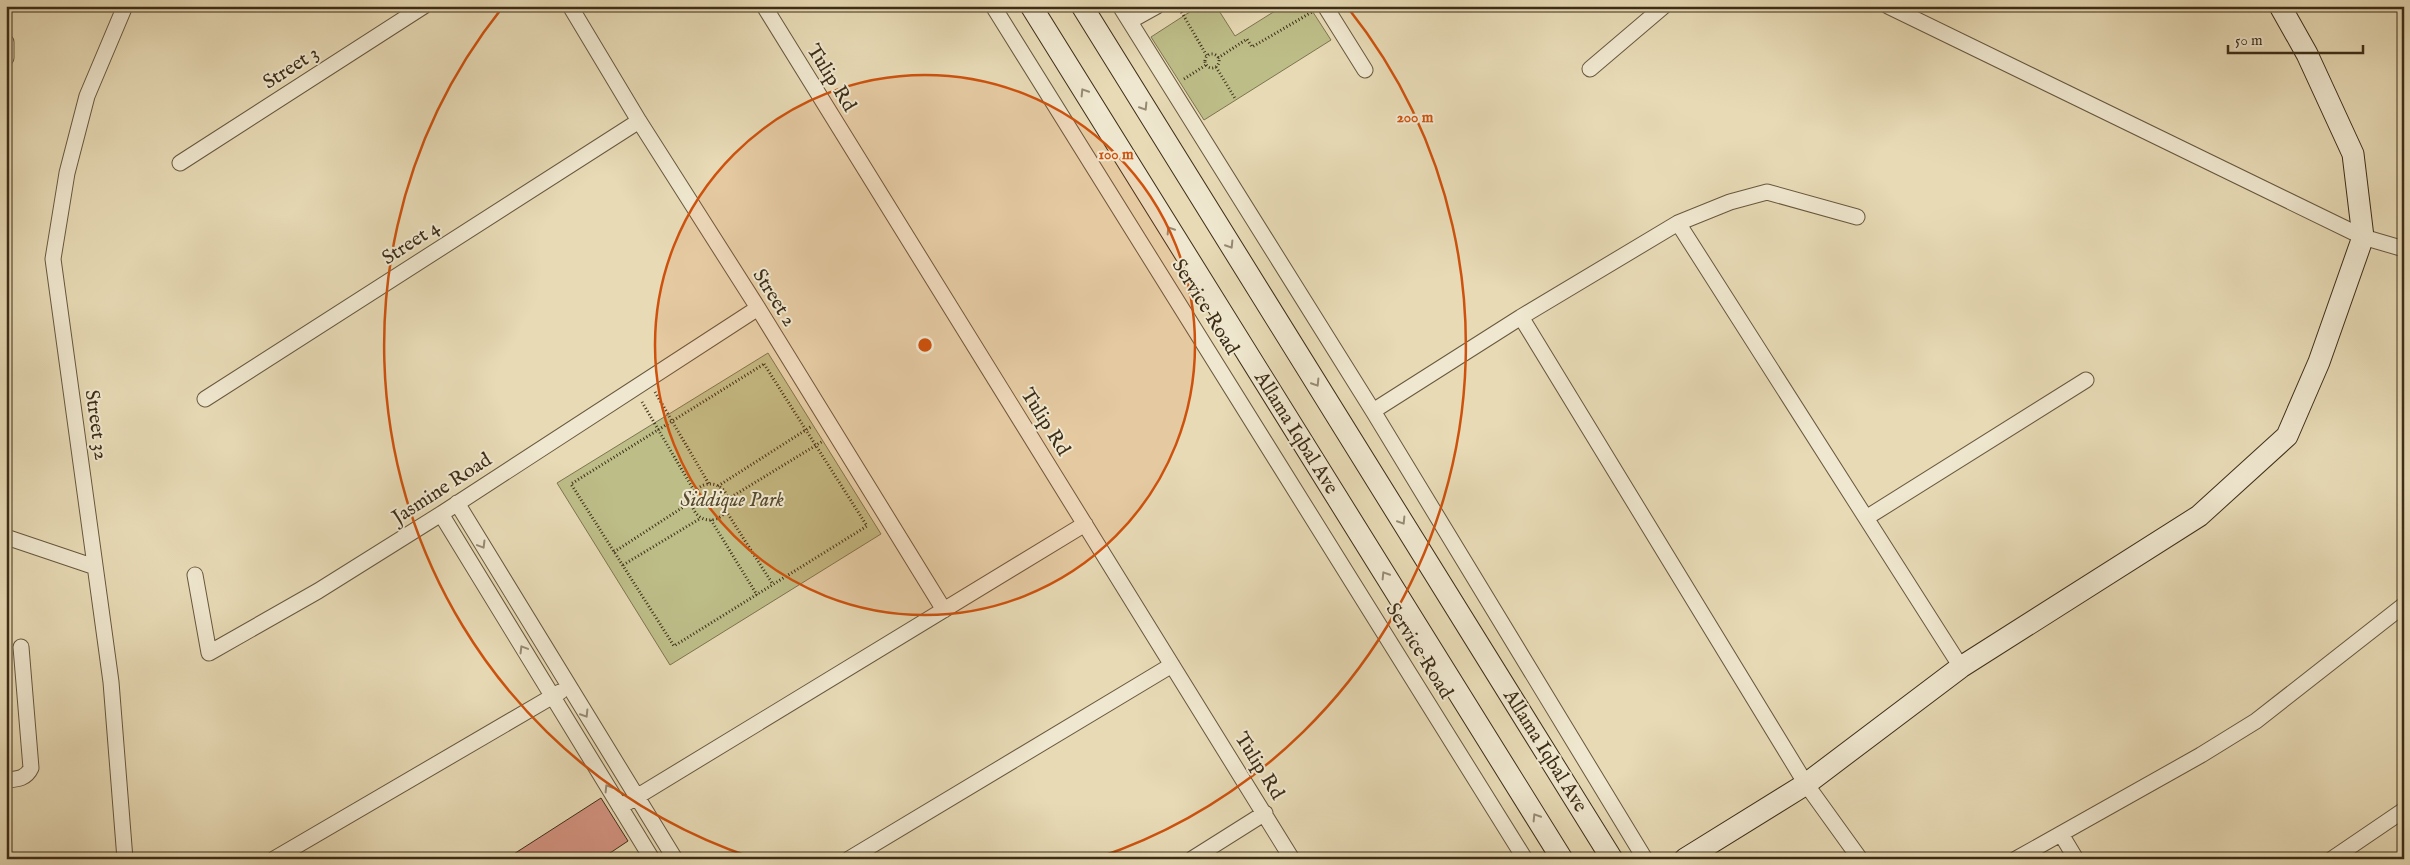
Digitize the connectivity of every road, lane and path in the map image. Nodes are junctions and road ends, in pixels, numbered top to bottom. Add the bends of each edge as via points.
1 (125, 6) edge
2 (424, 6) edge
3 (570, 6) edge
4 (764, 6) edge
5 (993, 6) edge
6 (1031, 6) edge
7 (1082, 6) edge
8 (1120, 6) edge
9 (1157, 6) edge
10 (1178, 6) edge
11 (1664, 6) edge
12 (1888, 6) edge
13 (2280, 6) edge
14 (1319, 9) edge
15 (1130, 21) junction
16 (6, 42) edge
17 (1207, 56) junction
18 (6, 58) edge
19 (1218, 58) junction
20 (1206, 65) junction
21 (1216, 67) junction
22 (1590, 69) dead end
23 (1365, 70) dead end
24 (1171, 88) junction
25 (1236, 100) dead end
26 (639, 121) junction
27 (180, 163) dead end
28 (1857, 217) dead end
29 (1678, 223) junction
30 (2363, 236) junction
31 (2404, 249) edge
32 (758, 308) junction
33 (1521, 316) junction
34 (648, 379) junction
35 (2086, 380) dead end
36 (634, 388) junction
37 (205, 399) dead end
38 (1372, 411) junction
39 (824, 419) junction
40 (672, 421) junction
41 (657, 430) junction
42 (806, 430) junction
43 (834, 434) junction
44 (816, 446) junction
45 (709, 484) junction
46 (718, 486) junction
47 (695, 492) junction
48 (728, 499) junction
49 (692, 502) junction
50 (457, 503) junction
51 (726, 511) junction
52 (441, 514) junction
53 (701, 518) junction
54 (1866, 518) junction
55 (711, 520) junction
56 (1084, 524) junction
57 (6, 537) edge
58 (614, 552) junction
59 (623, 565) junction
60 (95, 567) junction
61 (195, 575) dead end
62 (772, 583) dead end
63 (757, 595) junction
64 (2404, 605) edge
65 (944, 610) junction
66 (21, 646) dead end
67 (1172, 665) junction
68 (1961, 667) junction
69 (568, 687) junction
70 (552, 697) junction
71 (6, 780) edge
72 (1806, 784) junction
73 (636, 798) junction
74 (620, 807) junction
75 (2404, 810) edge
76 (1265, 813) junction
77 (2061, 834) junction
78 (646, 857) edge
79 (125, 859) edge
80 (274, 859) edge
81 (675, 859) edge
82 (849, 859) edge
83 (1192, 859) edge
84 (1292, 859) edge
85 (1525, 859) edge
86 (1562, 859) edge
87 (1612, 859) edge
88 (1645, 859) edge
89 (1685, 859) edge
90 (1860, 859) edge
91 (2016, 859) edge
92 (2076, 859) edge
93 (2332, 859) edge

1 - 60 street, Street 32 via 87,96 67,173 53,259
2 - 27 street, Street 3
3 - 26 street, Street 2
4 - 56 street, Tulip Rd
5 - 85 street, Service Road
86 -> 6 main road, Allama Iqbal Ave
7 -> 87 main road, Allama Iqbal Ave
8 - 15 street
9 - 15 street
10 - 17 path
11 - 22 street
12 - 30 street
13 - 30 main road via 2307,54 2353,154
14 - 19 path via 1252,47 1247,39
14 - 23 street
15 - 24 street
16 - 18 street
17 - 19 path via 1214,54
17 - 20 path
19 - 21 path
20 - 21 path
20 - 24 path
21 - 25 path
24 - 38 street
26 - 32 street, Street 2
26 - 37 street, Street 4
28 - 29 street via 1767,192 1730,202
29 - 33 street
29 - 54 street
30 - 31 street
30 - 68 main road via 2319,362 2287,436 2199,516
32 - 34 street, Jasmine Road
32 - 39 street, Street 2
33 - 38 street
33 - 72 street
34 - 36 street, Jasmine Road
34 - 40 path
35 - 54 street
36 - 41 path
36 - 50 street, Jasmine Road
38 - 88 street
39 - 42 path
39 - 43 street, Street 2
40 - 41 path
40 - 42 path via 764,364
40 - 45 path
41 - 47 path
41 - 58 path via 571,484
42 - 44 path
42 - 46 path
43 - 44 path
43 - 65 street, Street 2
44 - 48 path
44 - 63 path via 867,526
45 - 46 path
45 - 47 path
46 - 48 path
47 - 49 path
48 - 51 path
49 - 53 path via 694,511
49 - 58 path
50 - 52 street, Jasmine Road
50 -> 69 street
51 - 55 path
51 - 62 path
52 - 61 street, Jasmine Road via 318,591 209,653
70 -> 52 street
53 - 55 path
53 - 59 path
54 - 68 street
55 - 63 path
56 - 65 street
56 - 67 street, Tulip Rd
57 - 60 street
58 - 59 path
59 - 63 path via 674,646
60 - 79 street, Street 32 via 111,682
64 - 77 street via 2256,721
65 - 73 street
66 - 71 street via 31,768 20,779
67 - 76 street, Tulip Rd
67 - 82 street
68 - 72 main road
69 - 70 street
69 -> 73 street
74 -> 70 street
70 - 80 street
72 - 89 main road
72 - 90 street
73 - 74 street
73 - 81 street
74 - 78 street
75 - 93 street
76 - 83 street
76 - 84 street, Tulip Rd
77 - 91 street
77 - 92 street

